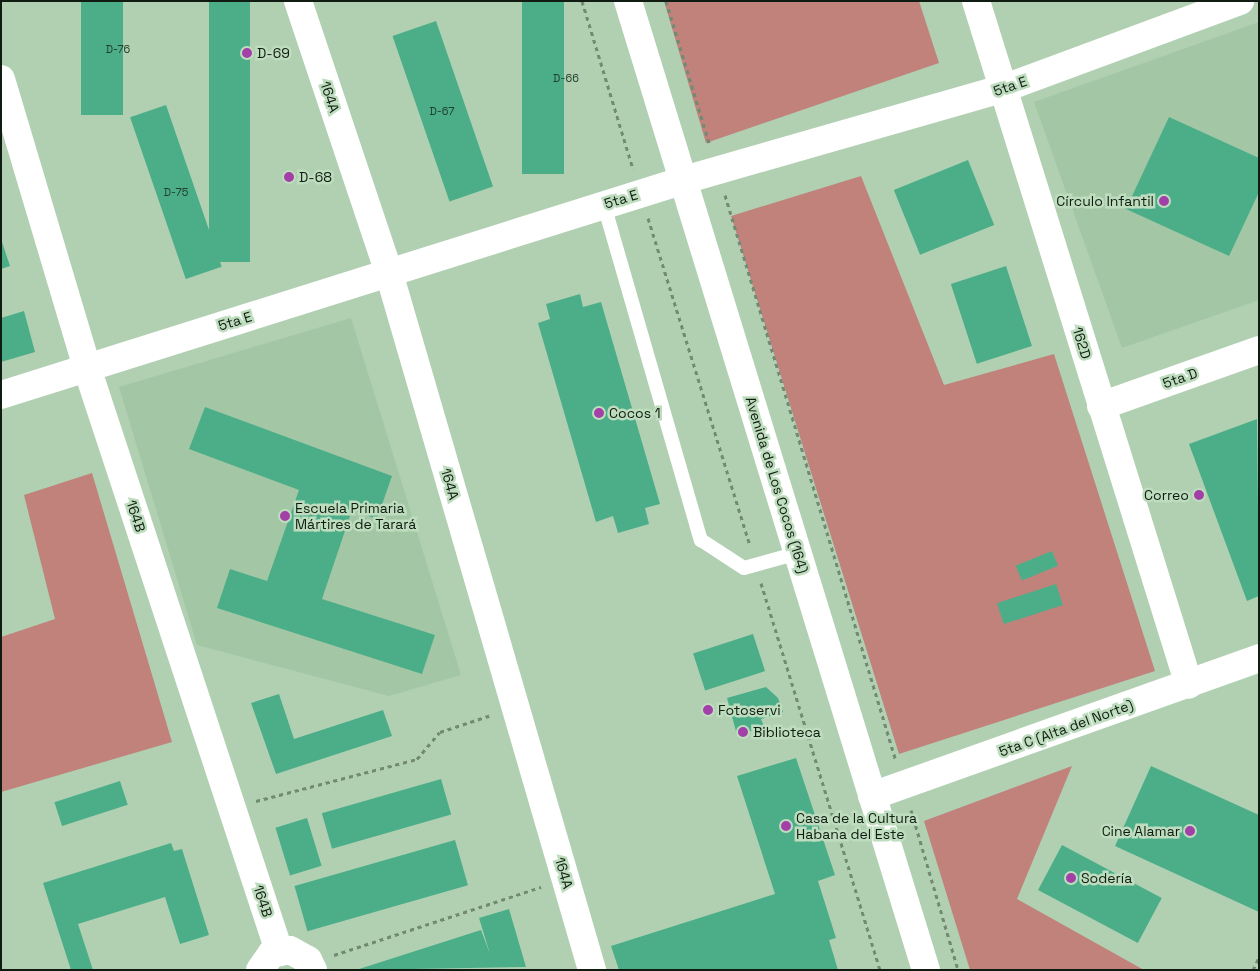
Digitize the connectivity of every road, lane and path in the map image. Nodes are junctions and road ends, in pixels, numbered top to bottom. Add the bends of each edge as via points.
1 (298, 1) edge
2 (582, 1) edge
3 (628, 1) edge
4 (666, 1) edge
5 (976, 1) edge
6 (1240, 1) edge
7 (1, 79) edge
8 (1002, 89) junction
9 (718, 170) junction
10 (684, 180) junction
11 (641, 193) junction
12 (604, 205) junction
13 (389, 273) junction
14 (1259, 350) edge
15 (87, 368) junction
16 (1, 395) edge
17 (1101, 406) junction
18 (798, 553) junction
19 (755, 565) junction
20 (1259, 658) edge
21 (1189, 685) junction
22 (516, 706) junction
23 (904, 786) junction
24 (872, 796) junction
25 (232, 808) junction
26 (566, 879) junction
27 (279, 950) junction
28 (1259, 957) edge
29 (312, 966) edge
30 (260, 970) edge
31 (592, 970) edge
32 (880, 970) edge
33 (926, 970) edge
34 (958, 970) edge
35 (1253, 970) edge

1 - 13 street, 164A
2 - 11 path
3 - 10 street, Avenida de Los Cocos (164)
4 - 9 path
5 - 8 street, 162D
6 - 8 street, 5ta E
7 - 15 street, 164B
8 - 9 street, 5ta E
8 - 17 street, 162D
9 - 10 street, 5ta E
9 - 23 path
10 - 11 street, 5ta E
10 - 18 street, Avenida de Los Cocos (164)
11 - 12 street, 5ta E
11 - 19 path
12 - 13 street, 5ta E
12 - 19 lane via 701,540 744,568
13 - 15 street, 5ta E
13 - 22 street, 164A
14 - 17 street, 5ta D
15 - 16 street, 5ta E
15 - 25 street, 164B
17 - 21 street, 162D
18 - 19 lane
18 - 24 street, Avenida de Los Cocos (164)
19 - 32 path
20 - 21 street, 5ta C (Alta del Norte)
21 - 23 street, 5ta C (Alta del Norte)
22 - 25 path via 440,732 417,759
22 - 26 street, 164A
23 - 24 street, 5ta C (Alta del Norte)
23 - 34 path
24 - 33 street, Avenida de Los Cocos (164)
25 - 27 street, 164B
26 - 29 path
26 - 31 street, 164A
27 - 29 street via 300,953
27 - 30 street
28 - 35 path

